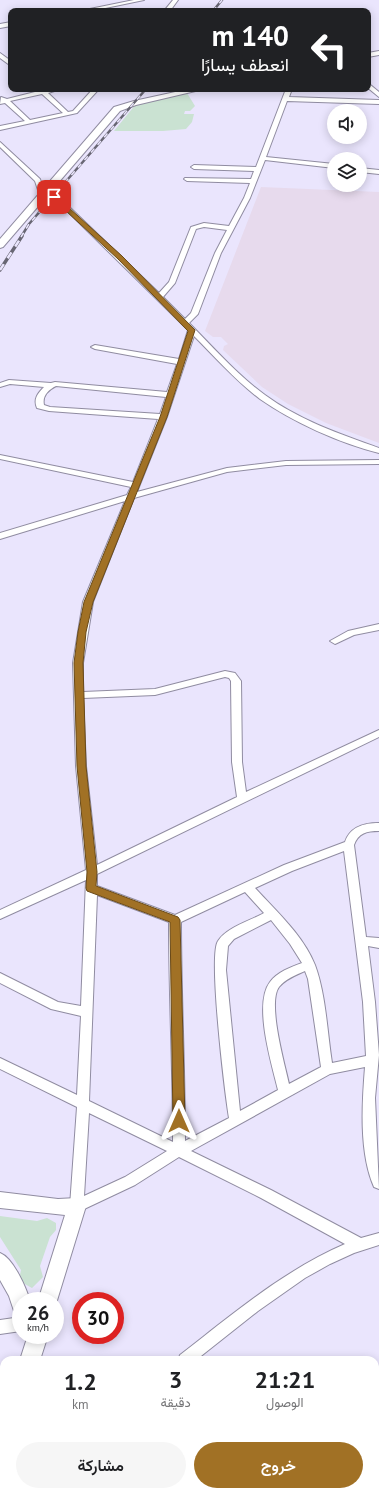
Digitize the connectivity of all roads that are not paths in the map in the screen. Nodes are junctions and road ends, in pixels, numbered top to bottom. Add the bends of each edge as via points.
1 (142, 0) edge
2 (176, 0) edge
3 (101, 8) edge
4 (169, 8) edge
5 (0, 55) edge
6 (8, 62) edge
7 (371, 88) edge
8 (38, 92) edge
9 (43, 92) edge
10 (93, 92) edge
11 (186, 92) edge
12 (288, 92) edge
13 (0, 95) edge
14 (379, 95) edge
15 (285, 100) junction
16 (3, 101) edge
17 (379, 102) edge
18 (67, 114) junction
19 (29, 122) junction
20 (0, 128) edge
21 (0, 144) edge
22 (263, 158) junction
23 (327, 165) edge
24 (194, 167) dead end
25 (259, 169) junction
26 (367, 171) edge
27 (379, 172) edge
28 (187, 179) dead end
29 (254, 180) junction
30 (44, 191) junction
31 (230, 228) junction
32 (0, 245) edge
33 (159, 297) junction
34 (189, 327) junction
35 (95, 348) dead end
36 (181, 362) junction
37 (0, 385) edge
38 (50, 385) junction
39 (171, 395) junction
40 (163, 417) junction
41 (379, 451) edge
42 (0, 457) edge
43 (379, 462) edge
44 (135, 485) junction
45 (130, 497) junction
46 (0, 536) edge
47 (379, 627) edge
48 (335, 641) dead end
49 (78, 695) junction
50 (379, 732) edge
51 (242, 798) junction
52 (379, 828) edge
53 (349, 845) junction
54 (92, 872) junction
55 (247, 886) junction
56 (91, 888) junction
57 (0, 915) edge
58 (271, 915) junction
59 (175, 920) junction
60 (362, 941) junction
61 (379, 943) edge
62 (309, 965) junction
63 (0, 978) edge
64 (86, 1012) junction
65 (375, 1060) edge
66 (0, 1063) edge
67 (327, 1070) junction
68 (285, 1092) junction
69 (84, 1104) junction
70 (235, 1120) junction
71 (179, 1151) junction
72 (379, 1183) edge
73 (0, 1200) edge
74 (77, 1206) junction
75 (379, 1239) edge
76 (358, 1244) junction
77 (0, 1262) edge
78 (17, 1292) edge
79 (51, 1292) edge
80 (12, 1325) edge
81 (0, 1327) edge
82 (28, 1344) edge
83 (35, 1344) edge
84 (29, 1356) edge
85 (30, 1356) edge
86 (190, 1356) edge

1 - 3 street
2 - 4 street
5 - 6 street
7 - 14 street
8 - 16 street
9 - 18 street
10 - 18 street via 75,112
11 - 30 street via 117,109
12 - 15 street
13 - 16 street
15 - 17 street
15 - 22 street
16 - 19 street
18 - 19 street
19 - 20 street
21 - 30 street via 38,180 40,188
22 - 23 street
22 - 25 street
24 - 25 street
25 - 29 street
26 - 27 street
28 - 29 street
29 - 31 street
30 - 32 street
30 - 33 street via 59,200
31 - 33 street via 193,228 172,283
31 - 34 street
33 - 34 street
34 - 36 street
34 - 41 street via 263,397 326,432
35 - 36 street
36 - 39 street
37 - 38 street via 9,382
38 - 39 street
38 - 40 street via 39,402 42,408
39 - 40 street
40 - 44 street
42 - 44 street
43 - 45 street via 318,462 258,466 219,472
44 - 45 street
45 - 46 street
45 - 49 street via 88,602 79,655
47 - 48 street via 351,633
49 - 51 street via 156,692 215,676 231,675 236,680 237,762
49 - 54 street via 81,766
50 - 51 street
51 - 54 street
52 - 53 street via 368,827 358,831 352,836
53 - 55 street
53 - 60 street
54 - 56 street
54 - 57 street
55 - 58 street
55 - 59 street
56 - 59 street
56 - 64 street
58 - 62 street
58 - 70 street via 230,936 224,940 220,949 230,1088
59 - 71 street
60 - 61 street
60 - 65 street
62 - 67 street via 314,979
62 - 68 street via 286,975 276,983 269,994 269,1010
63 - 64 street via 60,1008
64 - 69 street
65 - 67 street
65 - 72 street via 369,1098 372,1157
66 - 69 street
67 - 68 street
68 - 70 street
69 - 71 street
69 - 74 street
70 - 71 street
71 - 74 street via 130,1181
71 - 76 street
73 - 74 street via 58,1207
74 - 79 street
75 - 76 street
76 - 86 street via 312,1265
77 - 78 street
80 - 81 street
82 - 84 street
83 - 85 street

